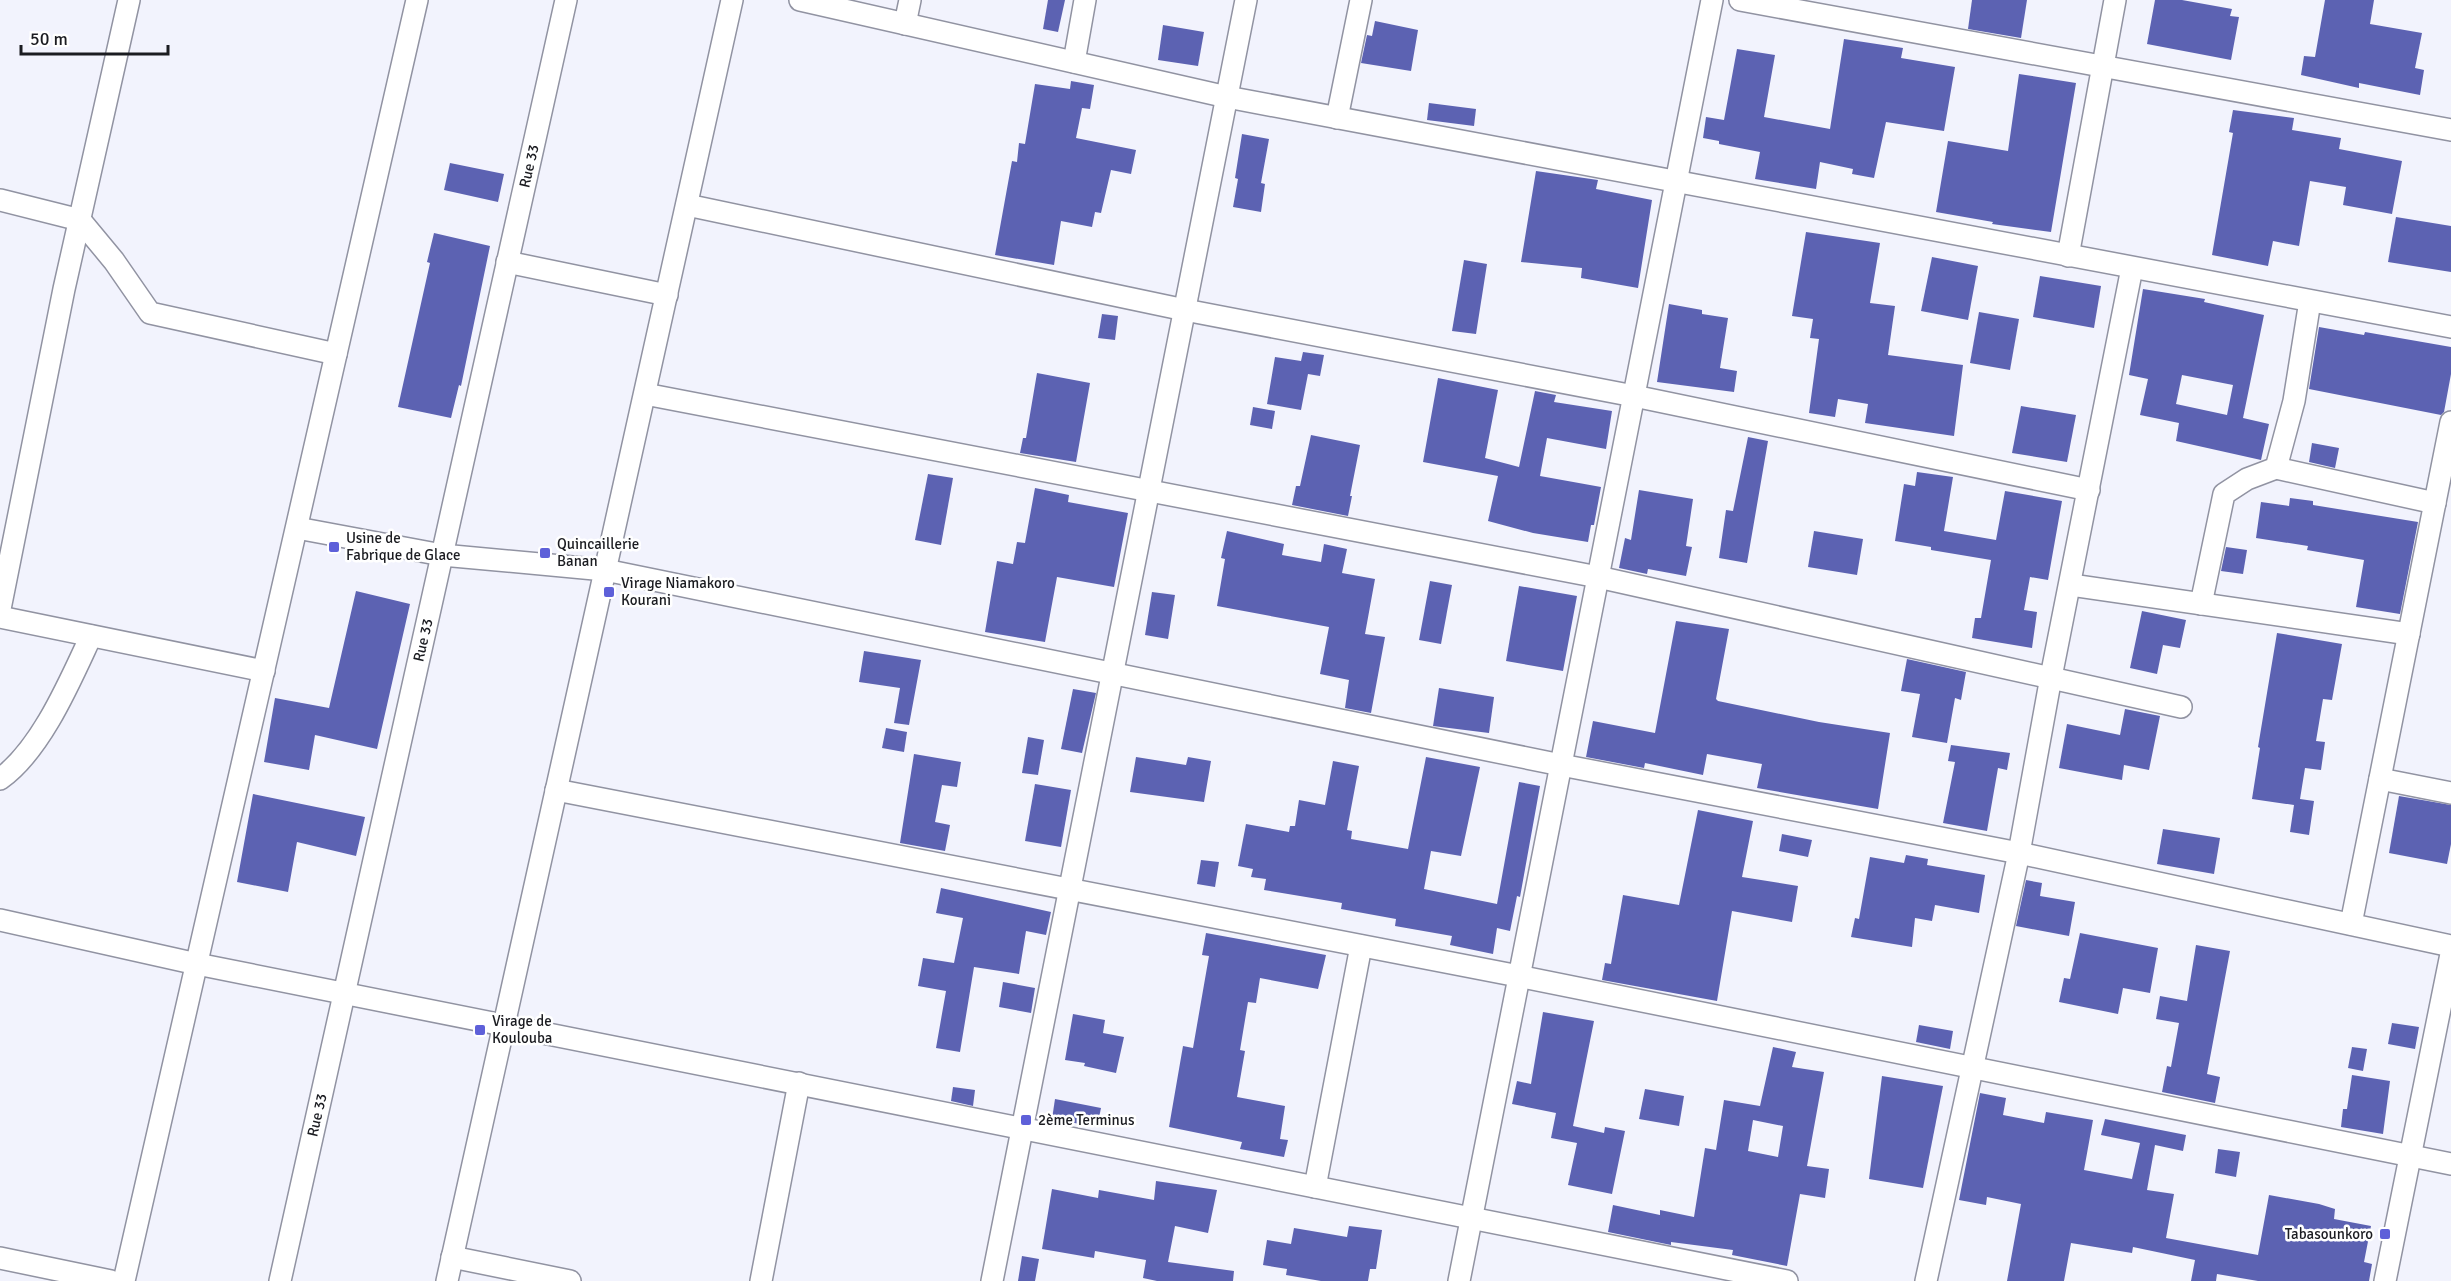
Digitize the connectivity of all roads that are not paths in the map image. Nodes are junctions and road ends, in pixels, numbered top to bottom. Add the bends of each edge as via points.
1 (129, 0) edge
2 (417, 0) edge
3 (566, 0) edge
4 (732, 0) edge
5 (800, 0) edge
6 (910, 0) edge
7 (1085, 0) edge
8 (1246, 0) edge
9 (1361, 0) edge
10 (1712, 0) edge
11 (1740, 0) edge
12 (2115, 0) edge
13 (905, 24) junction
14 (1074, 62) junction
15 (2103, 66) junction
16 (1227, 97) junction
17 (1337, 118) junction
18 (2451, 130) edge
19 (1676, 182) junction
20 (0, 200) edge
21 (687, 205) junction
22 (80, 220) junction
23 (2068, 256) junction
24 (507, 262) junction
25 (2132, 268) junction
26 (667, 295) junction
27 (2310, 301) junction
28 (1185, 310) junction
29 (2451, 327) edge
30 (336, 354) junction
31 (645, 394) junction
32 (1634, 396) junction
33 (2451, 422) edge
34 (2276, 468) junction
35 (1149, 490) junction
36 (2089, 490) junction
37 (2435, 503) junction
38 (297, 528) junction
39 (442, 555) junction
40 (605, 570) junction
41 (1598, 577) junction
42 (2071, 585) junction
43 (2201, 604) junction
44 (0, 609) edge
45 (0, 617) edge
46 (2409, 634) junction
47 (91, 636) junction
48 (264, 670) junction
49 (1113, 673) junction
50 (2051, 677) junction
51 (2181, 707) dead end
52 (1561, 765) junction
53 (0, 779) edge
54 (2380, 779) junction
55 (556, 790) junction
56 (2451, 793) edge
57 (2019, 853) junction
58 (1070, 888) junction
59 (0, 920) edge
60 (2351, 924) junction
61 (1361, 946) junction
62 (2451, 946) edge
63 (2451, 954) edge
64 (197, 964) junction
65 (1519, 978) junction
66 (344, 993) junction
67 (504, 1024) junction
68 (1971, 1065) junction
69 (799, 1083) junction
70 (1022, 1128) junction
71 (2410, 1156) junction
72 (2451, 1164) edge
73 (1315, 1187) junction
74 (1471, 1218) junction
75 (452, 1257) junction
76 (0, 1258) edge
77 (111, 1281) edge
78 (124, 1281) edge
79 (280, 1281) edge
80 (447, 1281) edge
81 (570, 1281) edge
82 (760, 1281) edge
83 (992, 1281) edge
84 (1459, 1281) edge
85 (1787, 1281) edge
86 (1926, 1281) edge
87 (2385, 1281) edge

1 - 22 street
2 - 30 street
3 - 24 street, Rue 33
4 - 21 street
5 - 13 street
6 - 13 street
7 - 14 street
8 - 16 street
9 - 17 street
10 - 19 street
11 - 15 street
12 - 15 street
13 - 14 street
14 - 16 street
15 - 18 street
15 - 23 street
16 - 17 street
16 - 28 street
17 - 19 street
19 - 23 street
19 - 32 street
20 - 22 street
21 - 26 street
21 - 28 street
22 - 30 street via 150,313
22 - 44 street
23 - 25 street
24 - 26 street
24 - 39 street, Rue 33
25 - 27 street
25 - 36 street
26 - 31 street
27 - 29 street
27 - 34 street via 2294,401
28 - 32 street
28 - 35 street
30 - 38 street
31 - 35 street
31 - 40 street
32 - 36 street
32 - 41 street
33 - 37 street
34 - 37 street
34 - 43 street via 2247,479 2224,494
35 - 41 street
35 - 49 street
36 - 42 street
37 - 46 street
38 - 39 street
38 - 48 street
39 - 40 street
39 - 66 street, Rue 33
40 - 49 street
40 - 55 street
41 - 50 street
41 - 52 street
42 - 43 street
42 - 50 street
43 - 46 street
45 - 47 street
46 - 54 street
47 - 48 street
47 - 53 street via 57,709 14,769
48 - 64 street
49 - 52 street
49 - 58 street
50 - 51 street
50 - 57 street
52 - 57 street
52 - 65 street
54 - 56 street
54 - 60 street
55 - 58 street
55 - 67 street
57 - 60 street
57 - 68 street
58 - 61 street
58 - 70 street
59 - 64 street
60 - 62 street
61 - 65 street
61 - 73 street
63 - 71 street
64 - 66 street
64 - 78 street
65 - 68 street
65 - 74 street
66 - 67 street
66 - 79 street, Rue 33
67 - 69 street
67 - 75 street
68 - 71 street
68 - 86 street
69 - 70 street
69 - 82 street
70 - 73 street
70 - 83 street
71 - 72 street
71 - 87 street
73 - 74 street
74 - 84 street
74 - 85 street
75 - 80 street
75 - 81 street
76 - 77 street

